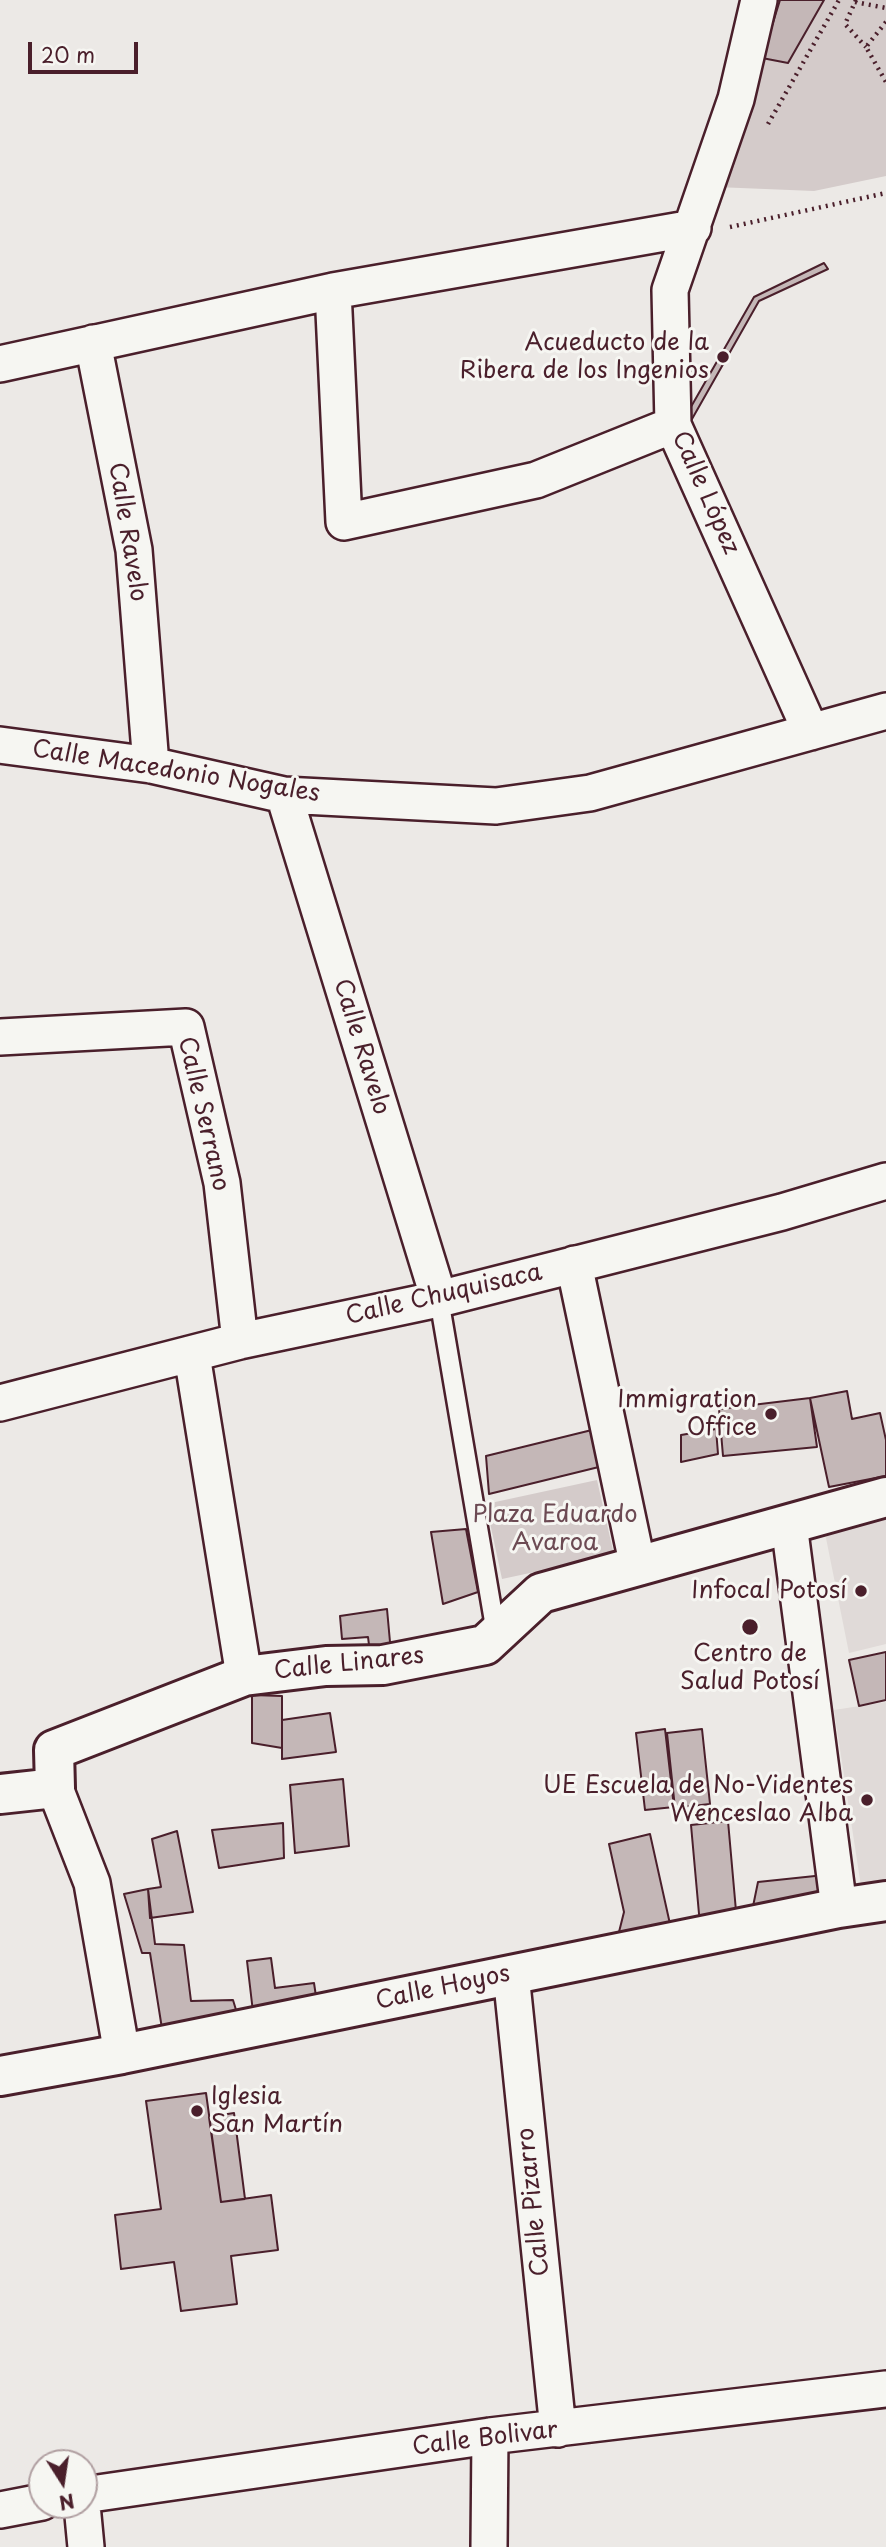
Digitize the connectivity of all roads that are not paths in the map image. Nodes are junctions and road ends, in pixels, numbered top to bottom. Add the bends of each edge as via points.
1 (760, 0) edge
2 (693, 228) junction
3 (333, 291) junction
4 (93, 343) junction
5 (0, 364) edge
6 (673, 425) junction
7 (886, 711) edge
8 (811, 732) junction
9 (0, 745) edge
10 (151, 765) junction
11 (284, 795) junction
12 (0, 1037) edge
13 (886, 1181) edge
14 (574, 1264) junction
15 (439, 1299) junction
16 (240, 1341) junction
17 (192, 1355) junction
18 (0, 1403) edge
19 (886, 1497) edge
20 (789, 1524) junction
21 (638, 1567) junction
22 (496, 1633) junction
23 (244, 1676) junction
24 (55, 1788) junction
25 (0, 1794) edge
26 (886, 1901) edge
27 (839, 1908) junction
28 (511, 1974) junction
29 (122, 2054) junction
30 (0, 2076) edge
31 (886, 2389) edge
32 (558, 2429) junction
33 (490, 2436) junction
34 (98, 2493) edge
35 (28, 2505) edge
36 (0, 2510) edge
37 (83, 2519) edge
38 (86, 2547) edge
39 (489, 2547) edge

1 - 2 street, Calle López via 736,99
2 - 3 street
2 - 6 street, Calle López via 670,290
3 - 4 street
3 - 6 street via 344,522 536,480
4 - 5 street
4 - 10 street, Calle Ravelo via 134,550
6 - 8 street, Calle López
7 - 8 street, Calle Macedonio Nogales
8 - 11 street, Calle Macedonio Nogales via 590,793 496,806
9 - 10 street, Calle Macedonio Nogales
10 - 11 street, Calle Macedonio Nogales
11 - 15 street, Calle Ravelo
12 - 16 street, Calle Serrano via 186,1027 222,1183
13 - 14 street, Calle Chuquisaca
14 - 15 street, Calle Chuquisaca
14 - 21 street
15 - 16 street, Calle Chuquisaca
15 - 22 lane
16 - 17 street, Calle Chuquisaca
17 - 18 street, Calle Chuquisaca
17 - 23 street
19 - 20 main road, Calle Linares
20 - 21 main road, Calle Linares
20 - 27 street
21 - 22 main road, Calle Linares via 541,1593
22 - 23 main road, Calle Linares via 485,1645 383,1665
23 - 24 main road, Calle Linares via 54,1750
24 - 25 main road
24 - 29 street via 92,1883
26 - 27 main road, Calle Hoyos
27 - 28 main road, Calle Hoyos
28 - 29 main road, Calle Hoyos
28 - 32 street, Calle Pizarro
29 - 30 main road, Calle Hoyos
31 - 32 street, Calle Bolivar
32 - 33 street, Calle Bolivar
33 - 34 street, Calle Bolivar
33 - 39 street
35 - 36 street
37 - 38 street

